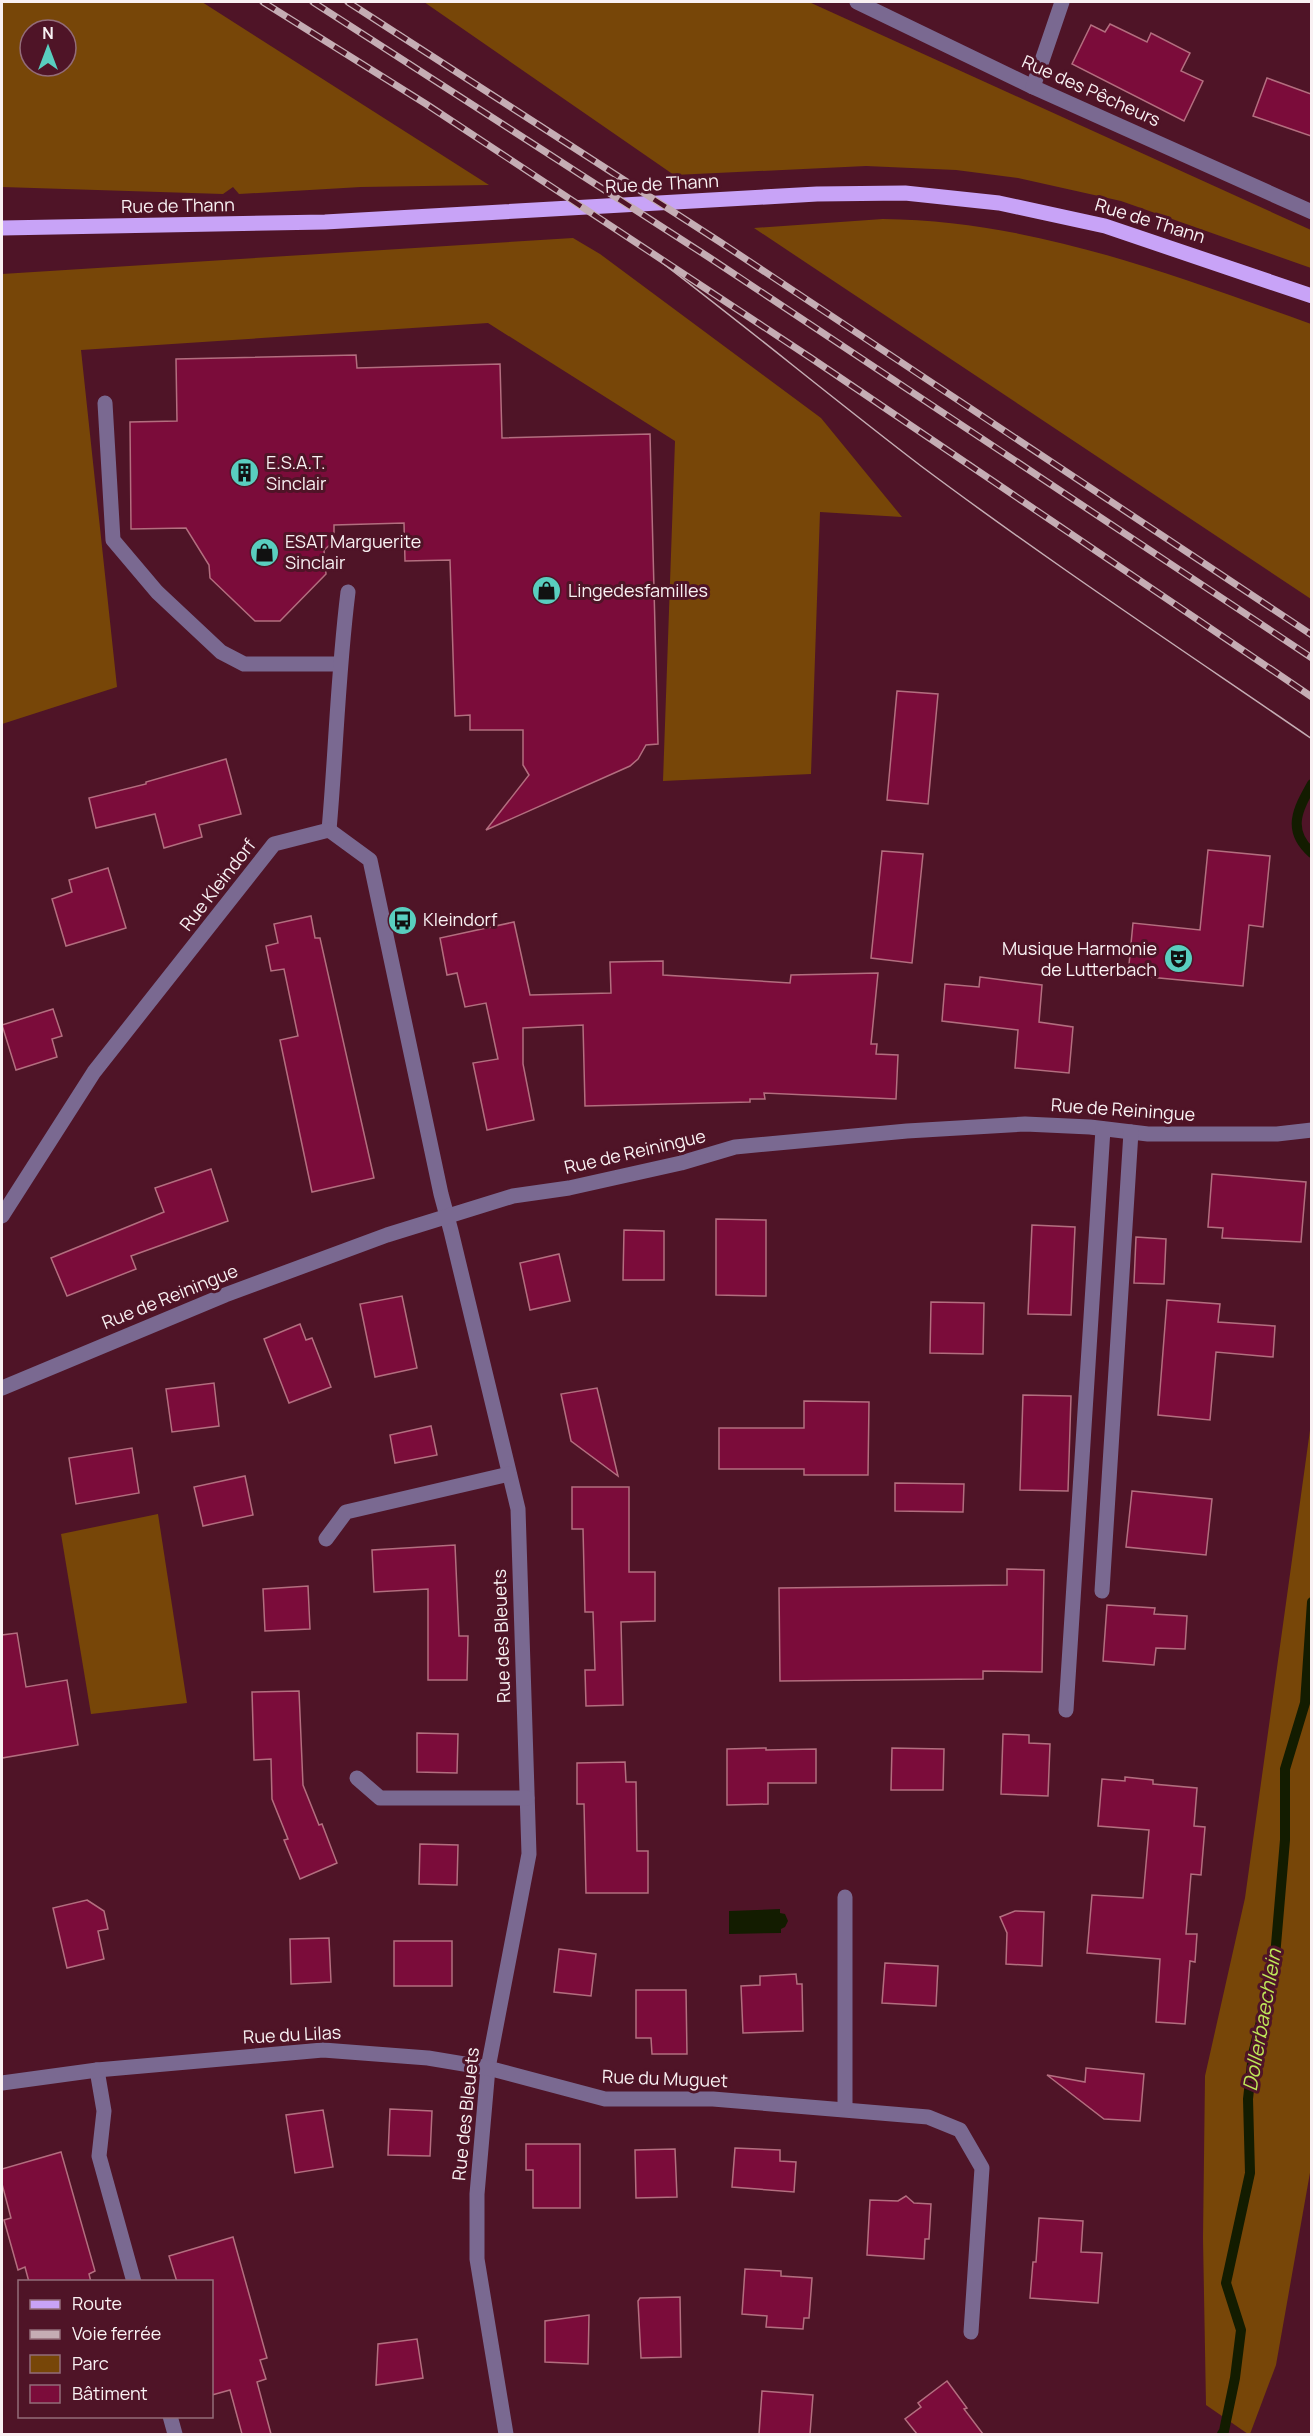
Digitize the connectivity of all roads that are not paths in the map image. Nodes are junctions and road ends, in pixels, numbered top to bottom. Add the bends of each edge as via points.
1 (857, 2) edge
2 (1062, 2) edge
3 (1033, 87) junction
4 (1311, 212) edge
5 (2, 228) edge
6 (1311, 296) edge
7 (105, 403) dead end
8 (348, 592) dead end
9 (339, 664) junction
10 (329, 830) junction
11 (1103, 1129) junction
12 (1311, 1130) edge
13 (1131, 1132) junction
14 (2, 1216) edge
15 (447, 1216) junction
16 (2, 1388) edge
17 (509, 1474) junction
18 (326, 1539) dead end
19 (1102, 1591) dead end
20 (1066, 1710) dead end
21 (357, 1778) dead end
22 (527, 1798) junction
23 (845, 1897) dead end
24 (488, 2068) junction
25 (98, 2070) junction
26 (2, 2083) edge
27 (844, 2109) junction
28 (133, 2280) edge
29 (971, 2332) dead end
30 (171, 2418) edge
31 (175, 2434) edge
32 (506, 2434) edge

1 - 3 street, Rue des Pêcheurs
2 - 3 street
3 - 4 street, Rue des Pêcheurs
5 - 6 main road, Rue de Thann via 302,223 866,193 946,196 1105,226
7 - 9 street via 113,540 157,592 221,652 244,664
8 - 9 street
9 - 10 street
10 - 14 street, Rue Kleindorf via 274,844 94,1072
10 - 15 street via 370,860
11 - 13 street, Rue de Reiningue
11 - 15 street, Rue de Reiningue via 1025,1124 971,1126 735,1147 648,1171 513,1196
11 - 20 street
12 - 13 street, Rue de Reiningue via 1201,1135
13 - 19 street
15 - 16 street, Rue de Reiningue via 225,1295
15 - 17 street, Rue des Bleuets
17 - 18 street via 346,1512
17 - 22 street, Rue des Bleuets via 518,1509
21 - 22 street via 380,1798
22 - 24 street, Rue des Bleuets via 529,1854
23 - 27 street
24 - 25 street, Rue du Lilas via 428,2058 323,2049
24 - 27 street, Rue du Muguet via 605,2099 713,2099
24 - 32 street, Rue des Bleuets via 477,2194 477,2259
25 - 26 street, Rue du Lilas
25 - 28 street via 104,2111 99,2156
27 - 29 street, Rue du Muguet via 928,2116 960,2130 982,2168
30 - 31 street

